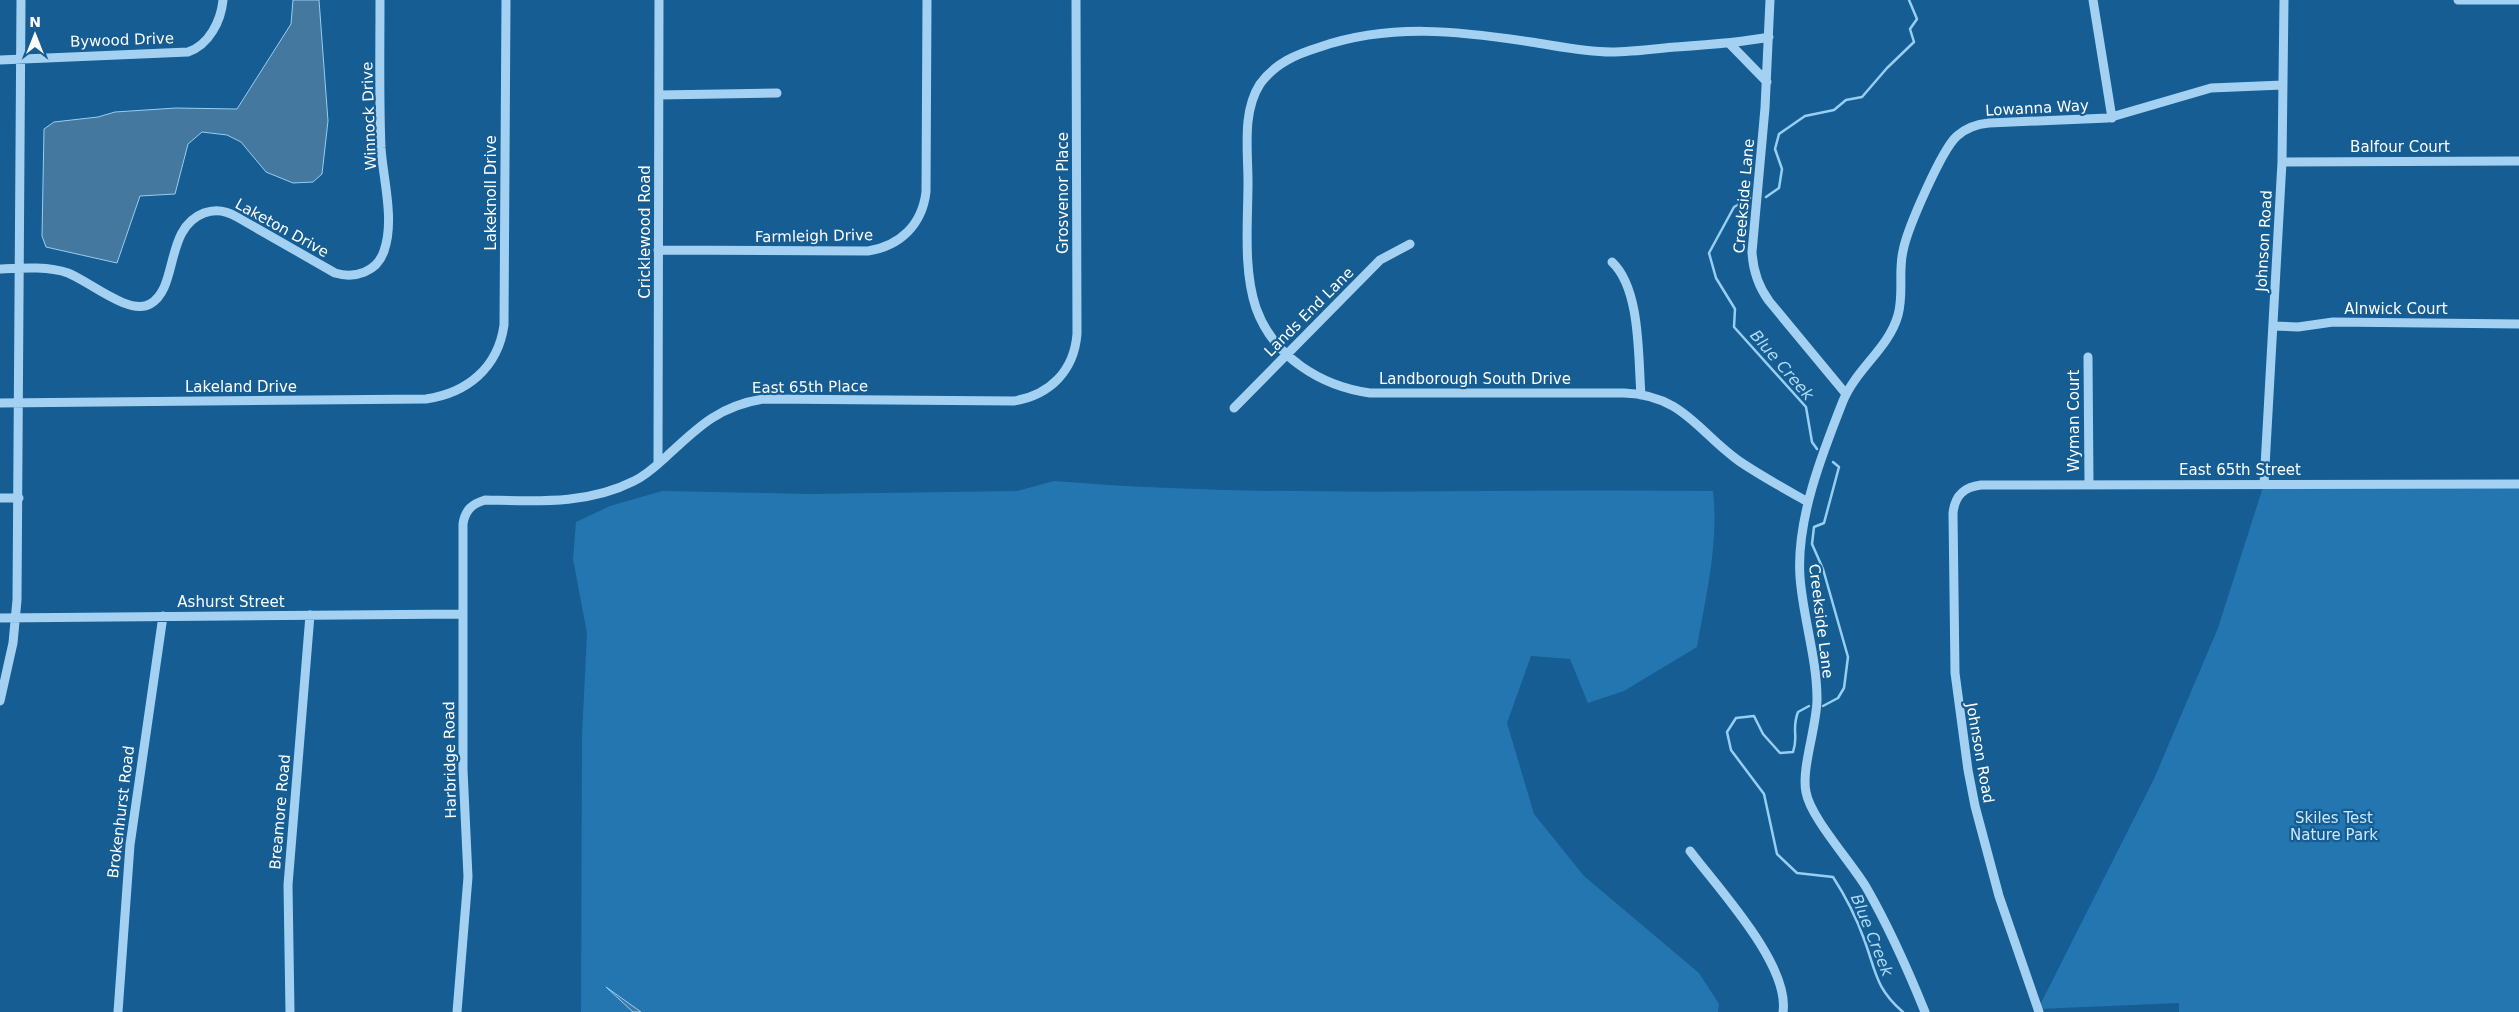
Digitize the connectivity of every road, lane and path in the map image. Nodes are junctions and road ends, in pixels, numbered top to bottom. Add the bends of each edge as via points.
1 (21, 0) edge
2 (223, 0) edge
3 (380, 0) edge
4 (506, 0) edge
5 (659, 0) edge
6 (927, 0) edge
7 (1076, 0) edge
8 (1770, 0) edge
9 (2093, 0) edge
10 (2284, 0) edge
11 (2458, 0) edge
12 (2519, 0) edge
13 (1769, 37) junction
14 (1728, 43) junction
15 (21, 59) junction
16 (0, 60) edge
17 (1767, 82) junction
18 (2283, 85) junction
19 (777, 93) dead end
20 (659, 95) junction
21 (2112, 118) junction
22 (2519, 161) edge
23 (2282, 162) junction
24 (1410, 244) dead end
25 (658, 250) junction
26 (380, 259) joint
27 (1612, 262) dead end
28 (0, 269) edge
29 (19, 269) junction
30 (2519, 324) edge
31 (2273, 326) junction
32 (1286, 355) junction
33 (2088, 357) dead end
34 (477, 378) joint
35 (1058, 380) joint
36 (1846, 394) junction
37 (1641, 395) junction
38 (0, 403) edge
39 (18, 403) junction
40 (1234, 408) dead end
41 (658, 464) junction
42 (2089, 484) junction
43 (2264, 484) junction
44 (2519, 484) edge
45 (1962, 491) joint
46 (0, 498) edge
47 (19, 498) junction
48 (1808, 502) junction
49 (470, 508) joint
50 (462, 614) junction
51 (310, 615) junction
52 (163, 616) junction
53 (0, 618) edge
54 (16, 618) junction
55 (0, 701) edge
56 (1690, 851) dead end
57 (118, 1012) edge
58 (290, 1012) edge
59 (457, 1012) edge
60 (1782, 1012) edge
61 (1925, 1012) edge
62 (2039, 1012) edge

1 - 15 street
2 - 15 street, Bywood Drive via 220,14 207,39 188,52
3 - 26 street, Winnock Drive via 381,150 388,195 385,246
4 - 34 street, Lakeknoll Drive via 504,321 497,350
5 - 20 street, Cricklewood Road
6 - 25 street, Farmleigh Drive via 926,192 919,217 906,234 889,246 868,250
7 - 35 street, Grosvenor Place via 1077,334 1072,359
8 - 13 street, Creekside Lane
9 - 21 street
10 - 18 street, Johnson Road
11 - 12 street
13 - 14 street, Landborough South Drive
13 - 17 street, Creekside Lane
14 - 17 street
14 - 32 street, Landborough South Drive via 1612,52 1460,32 1418,30 1332,43 1288,59 1270,72 1259,86 1248,118 1249,274 1265,327
15 - 16 street, Bywood Drive
15 - 29 street
17 - 36 street, Creekside Lane via 1752,252 1755,274 1769,301
18 - 21 street, Lowanna Way via 2211,88
18 - 23 street, Johnson Road
19 - 20 street
20 - 25 street, Cricklewood Road
21 - 36 street, Lowanna Way via 1989,123 1956,137 1943,154 1905,243 1901,302 1896,323
22 - 23 street, Balfour Court
23 - 31 street, Johnson Road
24 - 32 street, Lands End Lane via 1380,260
25 - 41 street, Cricklewood Road
26 - 29 street, Laketon Drive via 362,274 339,274 233,215 216,211 203,214 185,226 161,294 152,304 143,307 130,306 65,272
27 - 37 street via 1624,276 1632,296
28 - 29 street, Laketon Drive
29 - 39 street
30 - 31 street, Alnwick Court via 2333,322 2298,327
31 - 43 street, Johnson Road
32 - 37 street, Landborough South Drive via 1325,380 1370,392
32 - 40 street, Lands End Lane
33 - 42 street, Wyman Court
34 - 39 street, Lakeland Drive via 451,394 426,399
35 - 41 street, East 65th Place via 1031,397 1014,400 754,400 714,416
36 - 48 street, Creekside Lane
37 - 48 street, Landborough South Drive via 1686,413 1738,460
38 - 39 street, Lakeland Drive
39 - 47 street
41 - 49 street, East 65th Place via 620,488 587,497 551,501 485,500
42 - 43 street, East 65th Street
42 - 45 street, East 65th Street via 1982,485
43 - 44 street, East 65th Street
45 - 62 street, Johnson Road via 1953,513 1957,700 1979,824 1999,896
46 - 47 street
47 - 54 street
48 - 61 street, Creekside Lane via 1799,570 1817,700 1805,779 1806,794 1810,806 1872,898
49 - 50 street, Harbridge Road via 463,524
50 - 51 street, Ashurst Street
50 - 59 street, Harbridge Road via 463,770 468,877
51 - 52 street, Ashurst Street
51 - 58 street, Breamore Road via 288,885
52 - 54 street, Ashurst Street
52 - 57 street, Brokenhurst Road via 130,845
53 - 54 street, Ashurst Street
54 - 55 street
56 - 60 street via 1768,957 1782,991

